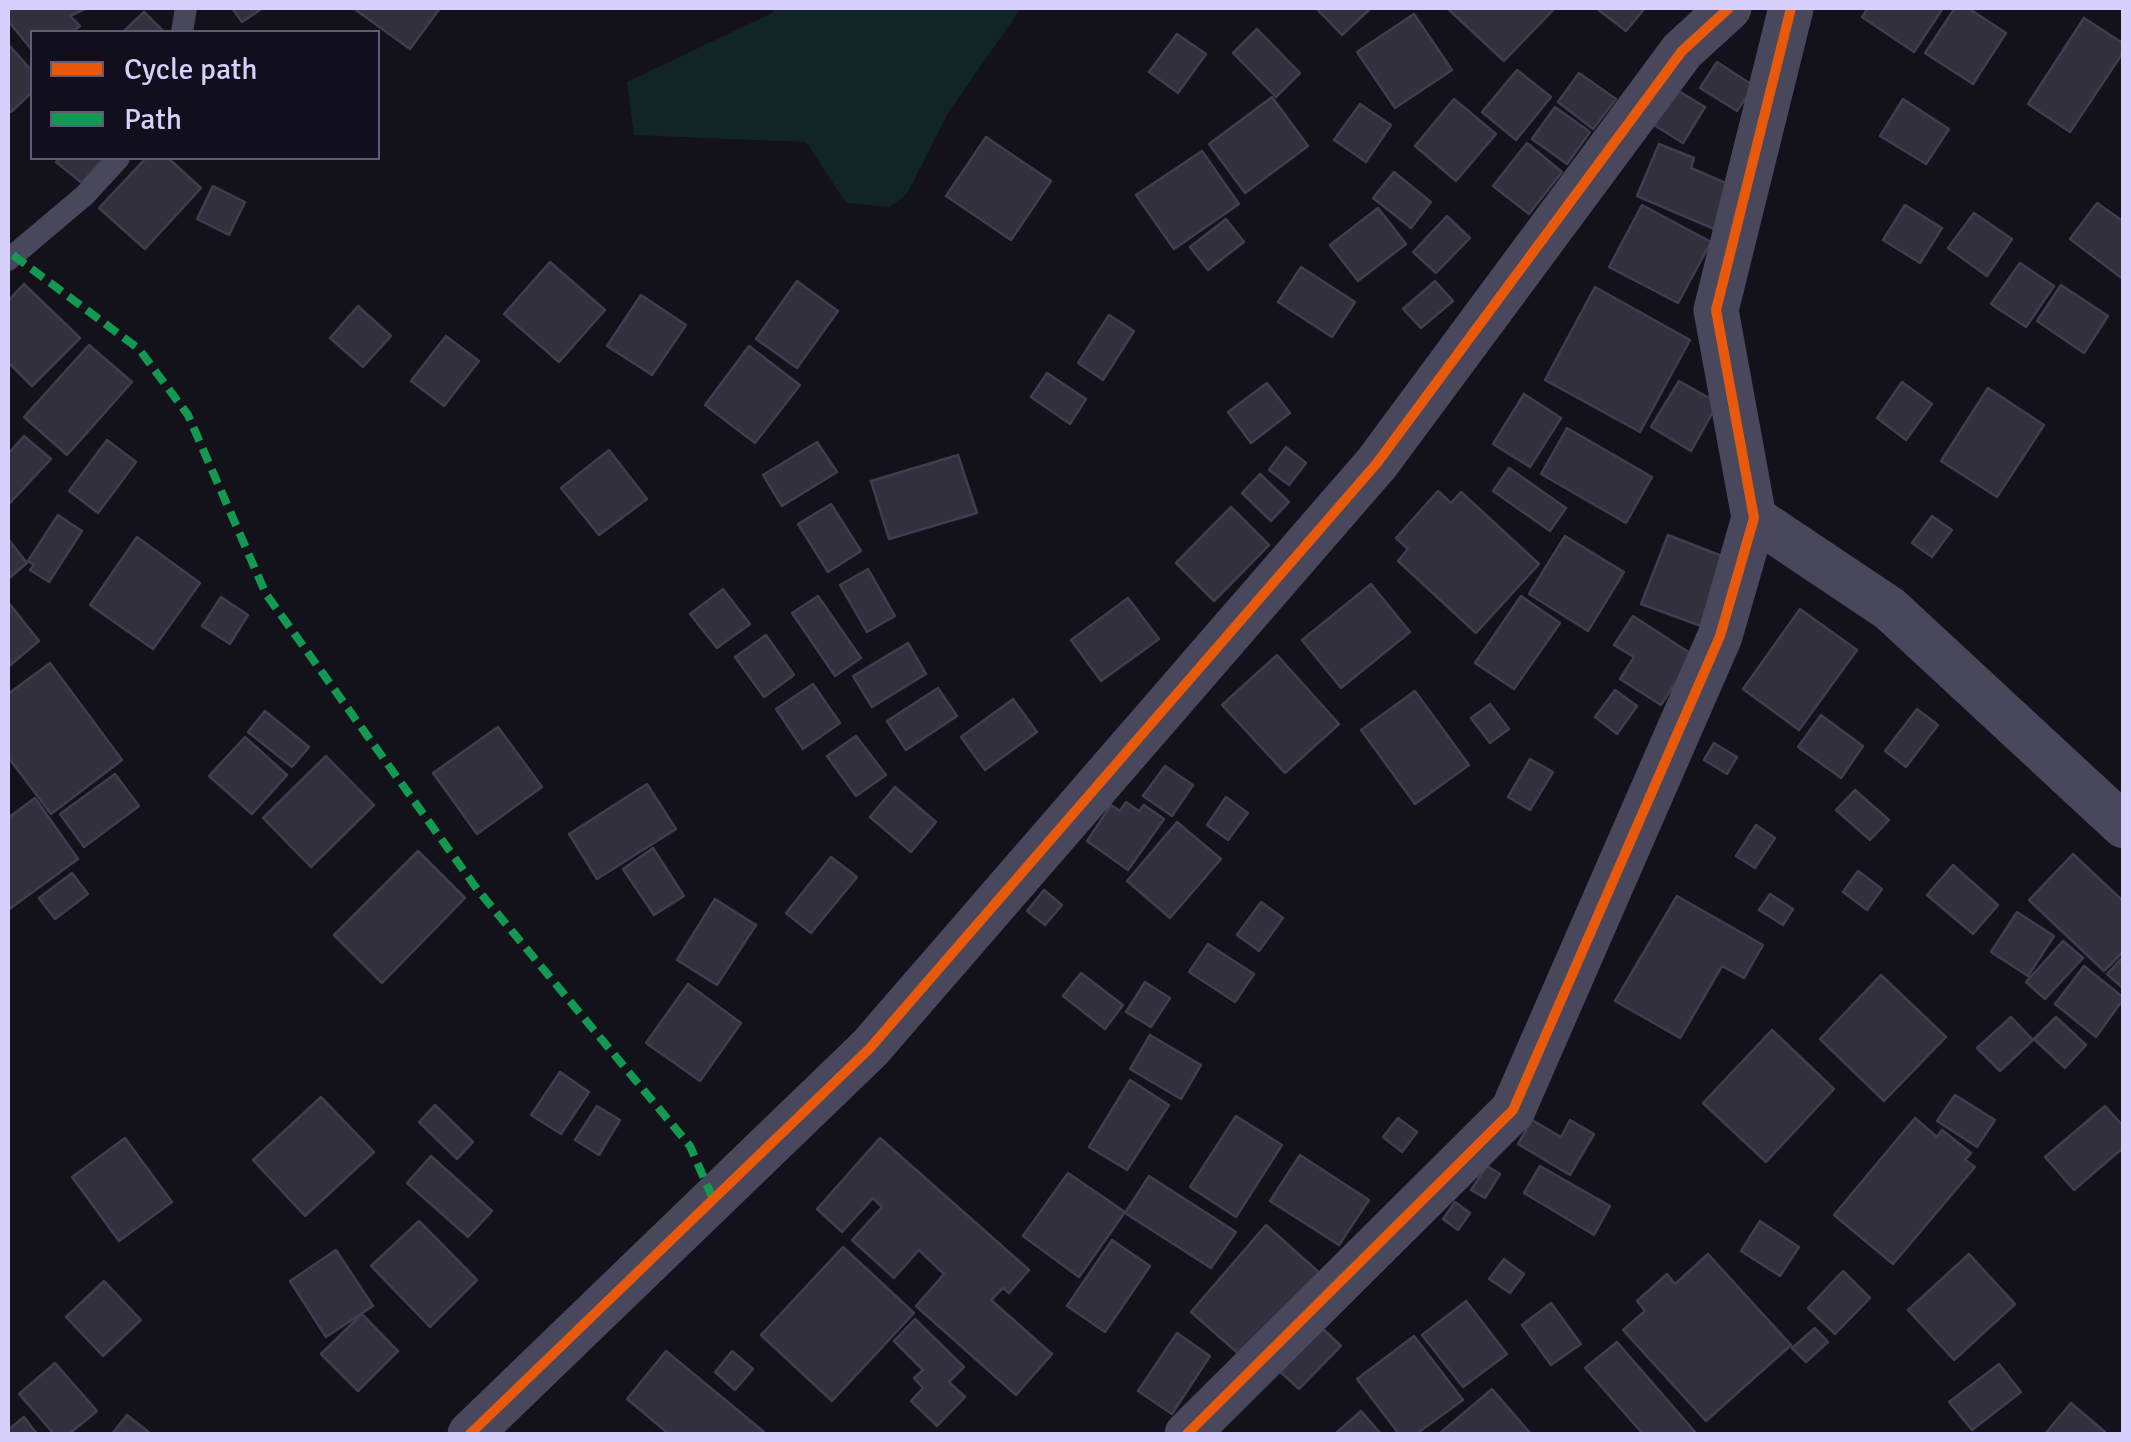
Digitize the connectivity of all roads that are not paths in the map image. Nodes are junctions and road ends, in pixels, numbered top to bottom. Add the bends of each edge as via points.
1 (1728, 8) edge
2 (1791, 8) edge
3 (117, 160) edge
4 (8, 260) edge
5 (1754, 518) junction
6 (2124, 826) edge
7 (470, 1434) edge
8 (1187, 1434) edge

1 - 7 street via 1682,51 1377,462 870,1048
2 - 5 street via 1716,310
3 - 4 lane
5 - 6 street via 1890,609
5 - 8 street via 1720,636 1513,1110

